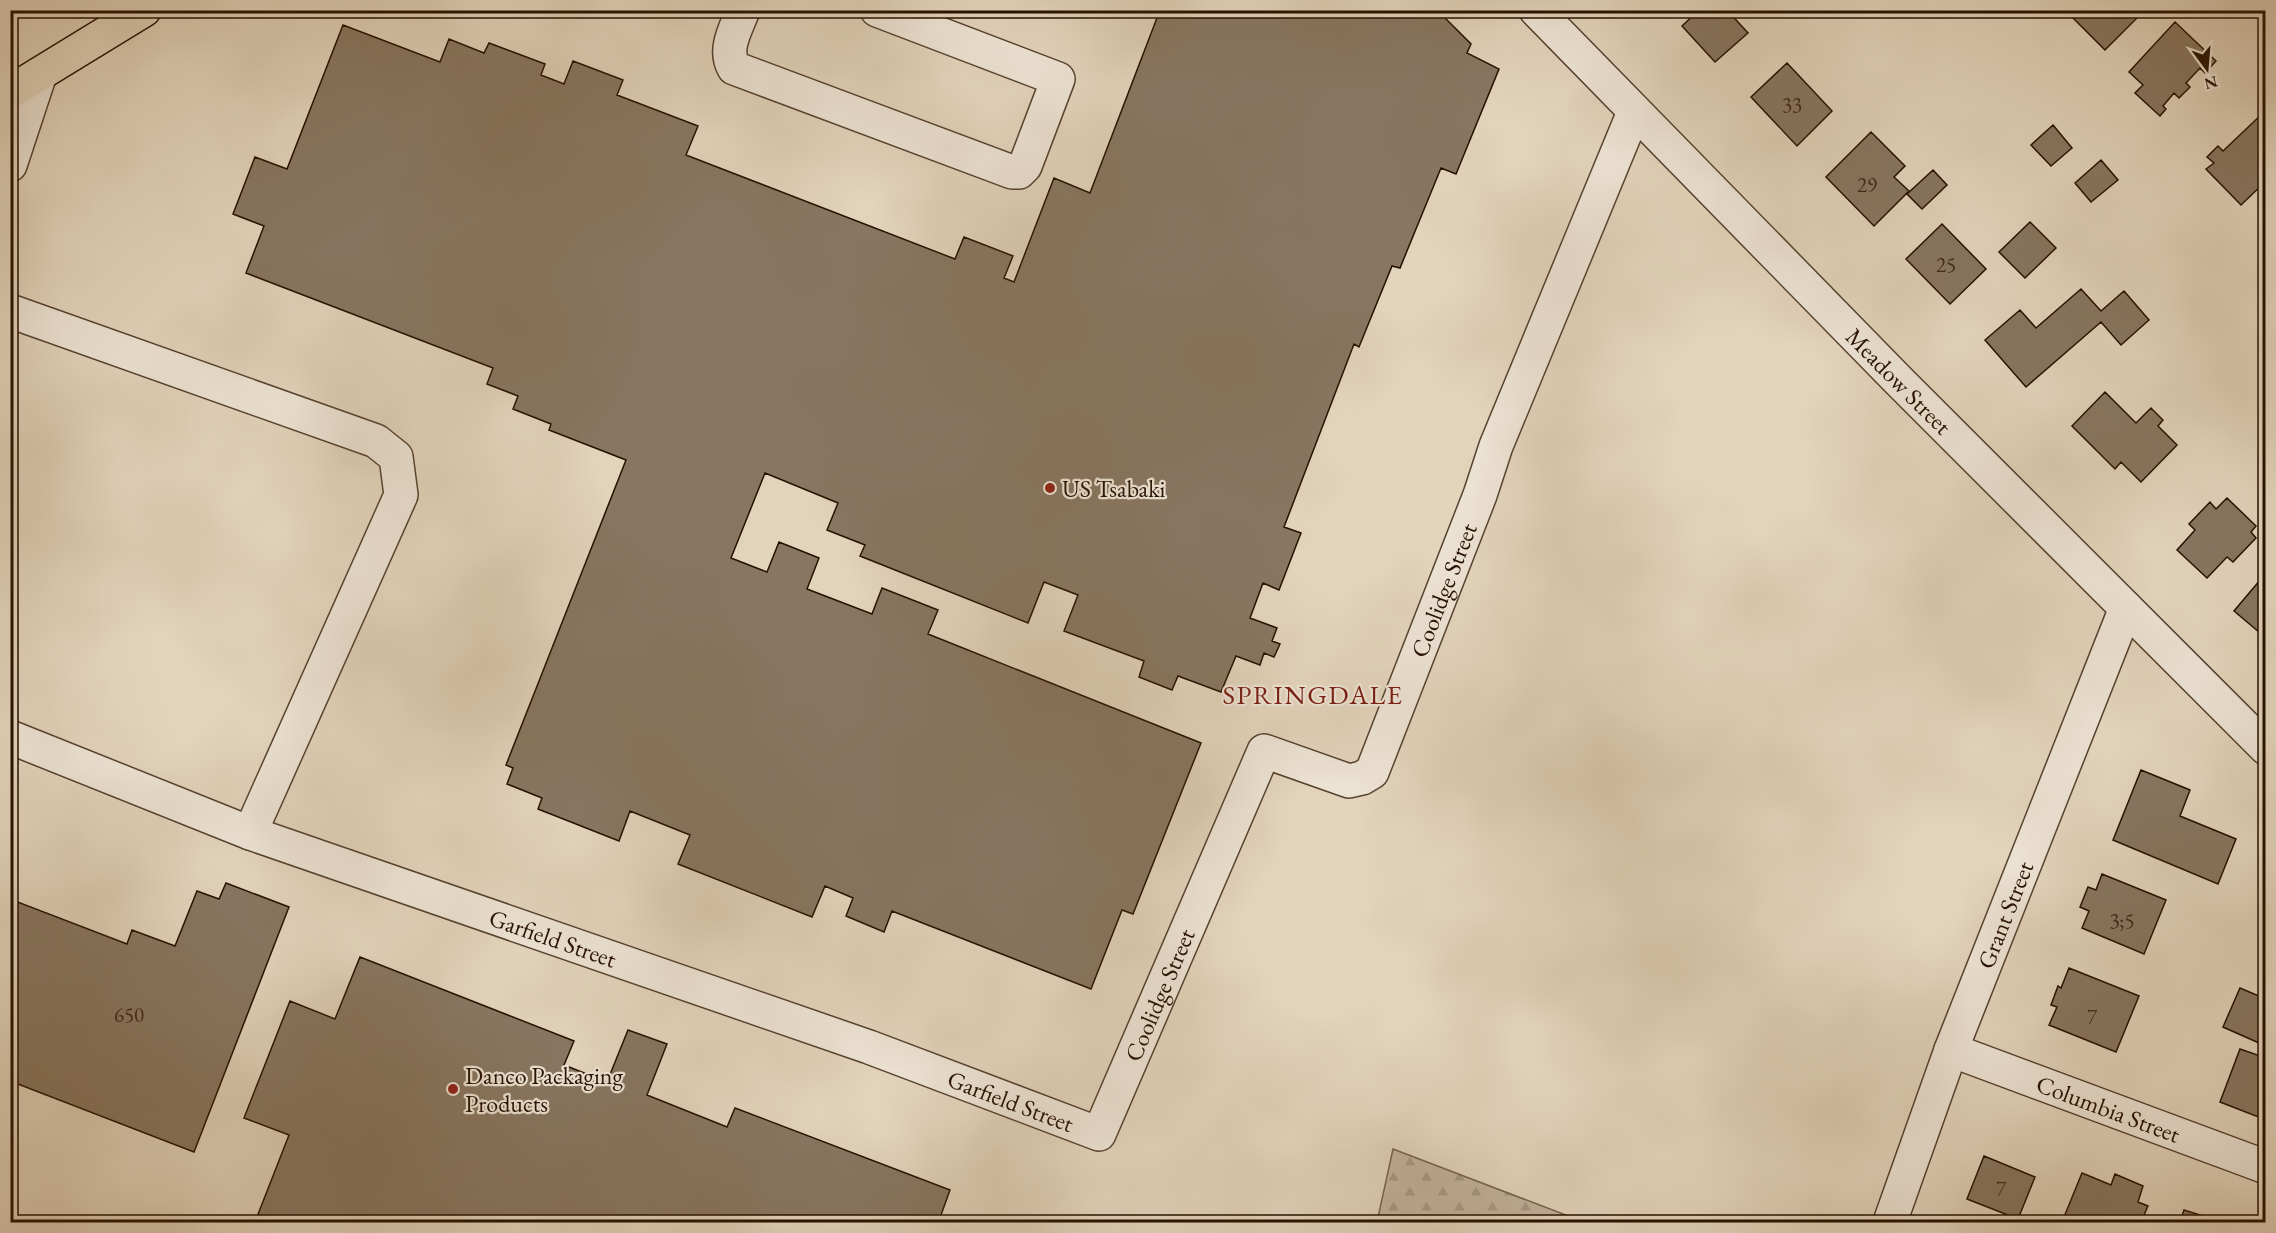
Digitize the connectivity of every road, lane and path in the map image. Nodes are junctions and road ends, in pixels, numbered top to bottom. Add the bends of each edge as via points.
1 (144, 10) edge
2 (743, 10) edge
3 (877, 10) edge
4 (1536, 10) edge
5 (107, 20) edge
6 (40, 74) junction
7 (10, 92) edge
8 (1635, 112) junction
9 (10, 165) edge
10 (10, 311) edge
11 (2126, 608) junction
12 (10, 737) edge
13 (2265, 748) edge
14 (250, 833) junction
15 (1951, 1050) junction
16 (1097, 1134) joint
17 (2265, 1167) edge
18 (1890, 1222) edge

1 - 5 main road
2 - 3 street via 729,47 729,60 734,68 1019,172 1025,166 1058,79
4 - 8 street, Meadow Street
5 - 6 main road
6 - 7 main road
6 - 9 street
8 - 11 street, Meadow Street
8 - 16 street, Coolidge Street via 1496,446 1372,772 1349,780 1264,751
10 - 14 street via 376,441 396,457 401,495
11 - 13 street, Meadow Street
11 - 15 street, Grant Street
12 - 14 street, Garfield Street
14 - 16 street, Garfield Street via 869,1047
15 - 17 street, Columbia Street
15 - 18 street, Grant Street

